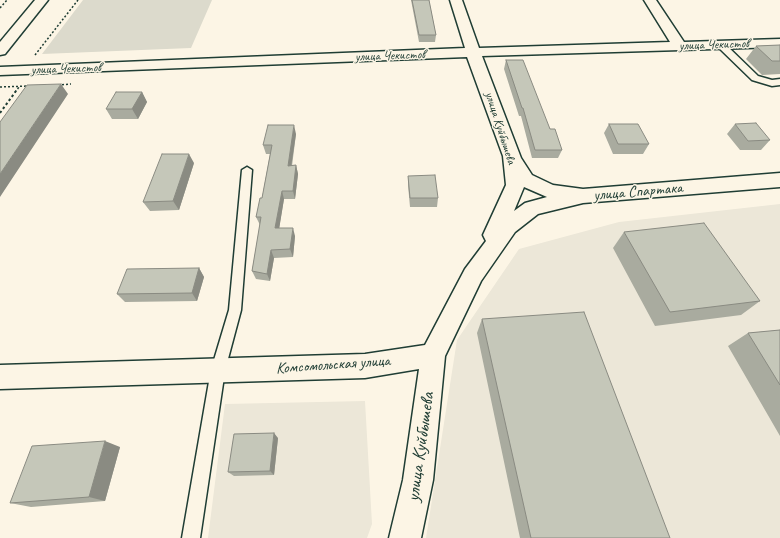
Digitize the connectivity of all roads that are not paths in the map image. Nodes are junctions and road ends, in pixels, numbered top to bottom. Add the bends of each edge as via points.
1 (42, 0) edge
2 (456, 0) edge
3 (650, 0) edge
4 (780, 43) edge
5 (721, 45) junction
6 (680, 46) junction
7 (0, 51) edge
8 (473, 52) junction
9 (0, 71) edge
10 (780, 82) edge
11 (512, 156) junction
12 (247, 170) dead end
13 (780, 180) edge
14 (583, 196) junction
15 (472, 276) junction
16 (433, 355) junction
17 (218, 370) junction
18 (0, 377) edge
19 (191, 538) edge
20 (405, 538) edge

1 - 7 street
2 - 8 street, улица Куйбышева
3 - 6 street
4 - 5 street, улица Чекистов
5 - 6 street, улица Чекистов
5 - 10 lane via 755,78 772,83
6 - 8 street, улица Чекистов
8 - 9 street, улица Чекистов
8 - 11 street, улица Куйбышева
11 - 14 street, улица Спартака via 525,180 550,191
11 - 15 street, улица Куйбышева via 516,186
12 - 17 lane via 235,310
13 - 14 street, улица Спартака
14 - 15 street via 532,208 508,226
15 - 16 street
16 - 17 street, Комсомольская улица via 365,366
16 - 20 street, улица Куйбышева via 418,480
17 - 18 street, Комсомольская улица
17 - 19 lane

